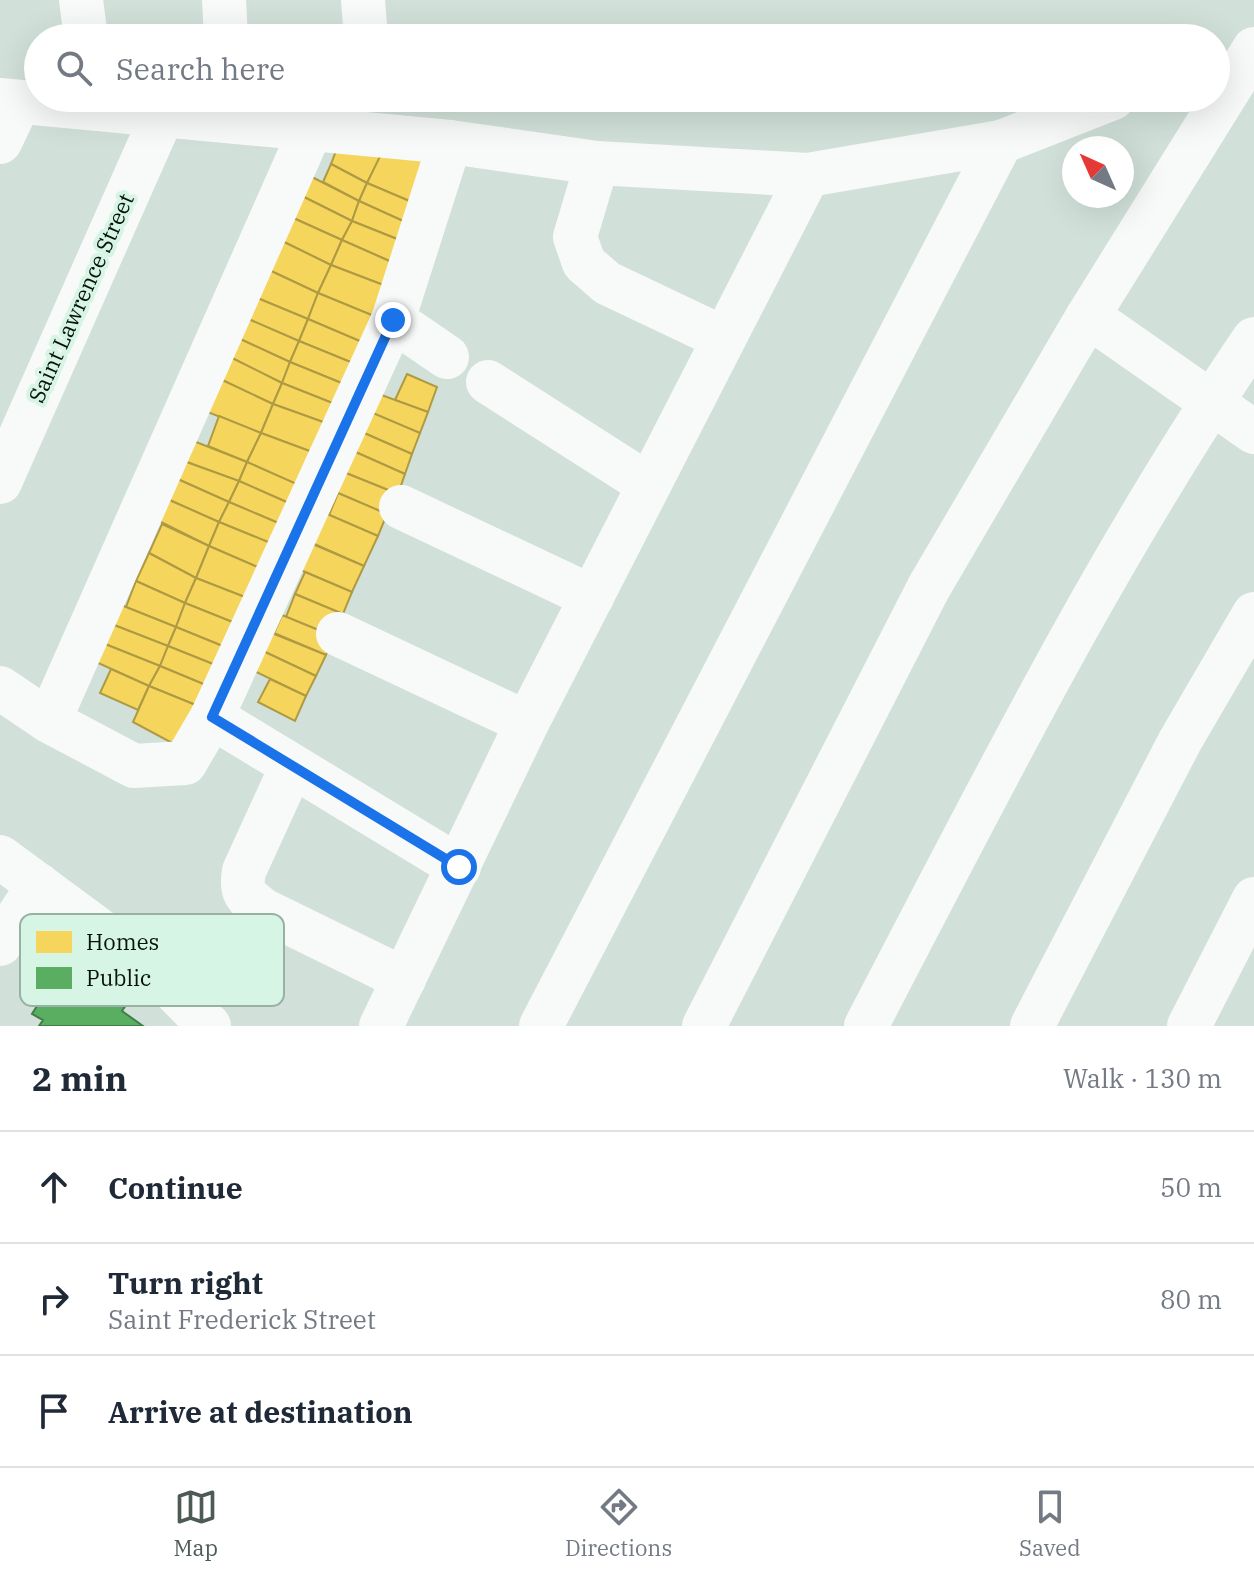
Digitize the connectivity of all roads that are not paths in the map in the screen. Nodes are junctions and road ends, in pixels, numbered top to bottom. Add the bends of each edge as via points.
1 (81, 0) edge
2 (224, 0) edge
3 (363, 0) edge
4 (84, 24) edge
5 (225, 24) edge
6 (365, 24) edge
7 (1254, 26) edge
8 (1230, 42) edge
9 (1254, 49) edge
10 (1230, 88) edge
11 (9, 101) edge
12 (150, 112) edge
13 (189, 112) edge
14 (241, 112) edge
15 (1077, 112) edge
16 (1215, 112) edge
17 (163, 114) junction
18 (371, 116) edge
19 (311, 129) junction
20 (0, 142) edge
21 (450, 142) junction
22 (1001, 142) junction
23 (597, 163) junction
24 (808, 175) junction
25 (1088, 316) junction
26 (393, 320) junction
27 (723, 338) junction
28 (1254, 339) edge
29 (447, 357) dead end
30 (488, 382) dead end
31 (1211, 402) junction
32 (1254, 432) edge
33 (0, 482) edge
34 (649, 485) junction
35 (401, 507) dead end
36 (592, 597) junction
37 (1254, 614) edge
38 (338, 634) dead end
39 (0, 688) edge
40 (212, 717) junction
41 (49, 721) junction
42 (527, 723) junction
43 (292, 766) junction
44 (0, 857) edge
45 (459, 867) junction
46 (39, 885) junction
47 (1254, 899) edge
48 (78, 914) edge
49 (271, 914) edge
50 (284, 920) edge
51 (0, 944) edge
52 (404, 979) junction
53 (189, 1006) edge
54 (209, 1026) edge
55 (381, 1026) edge
56 (541, 1026) edge
57 (704, 1026) edge
58 (866, 1026) edge
59 (1032, 1026) edge
60 (1189, 1026) edge

1 - 4 street
2 - 5 street
3 - 6 street
7 - 8 street
9 - 10 street
11 - 20 street
12 - 17 street
13 - 17 street
14 - 19 street
15 - 22 street
16 - 25 street
17 - 33 street, Saint Lawrence Street
18 - 19 street
18 - 21 street
19 - 41 street
21 - 23 street
21 - 26 street
22 - 24 street
22 - 56 street
23 - 24 street
23 - 27 street via 575,237 584,263 607,283
24 - 27 street
25 - 31 street
25 - 57 street via 929,587
26 - 29 street
26 - 40 street
27 - 34 street
28 - 31 street
30 - 34 street
31 - 32 street
31 - 58 street via 1054,667
34 - 36 street
35 - 36 street
36 - 42 street
37 - 59 street via 1180,741
38 - 42 street
39 - 41 street
40 - 41 street via 185,763 134,766
40 - 43 street
42 - 45 street
43 - 45 street
43 - 49 street via 241,884 247,898
44 - 46 street
45 - 52 street
46 - 48 street
46 - 51 street
47 - 60 street
50 - 52 street
52 - 55 street
53 - 54 street

